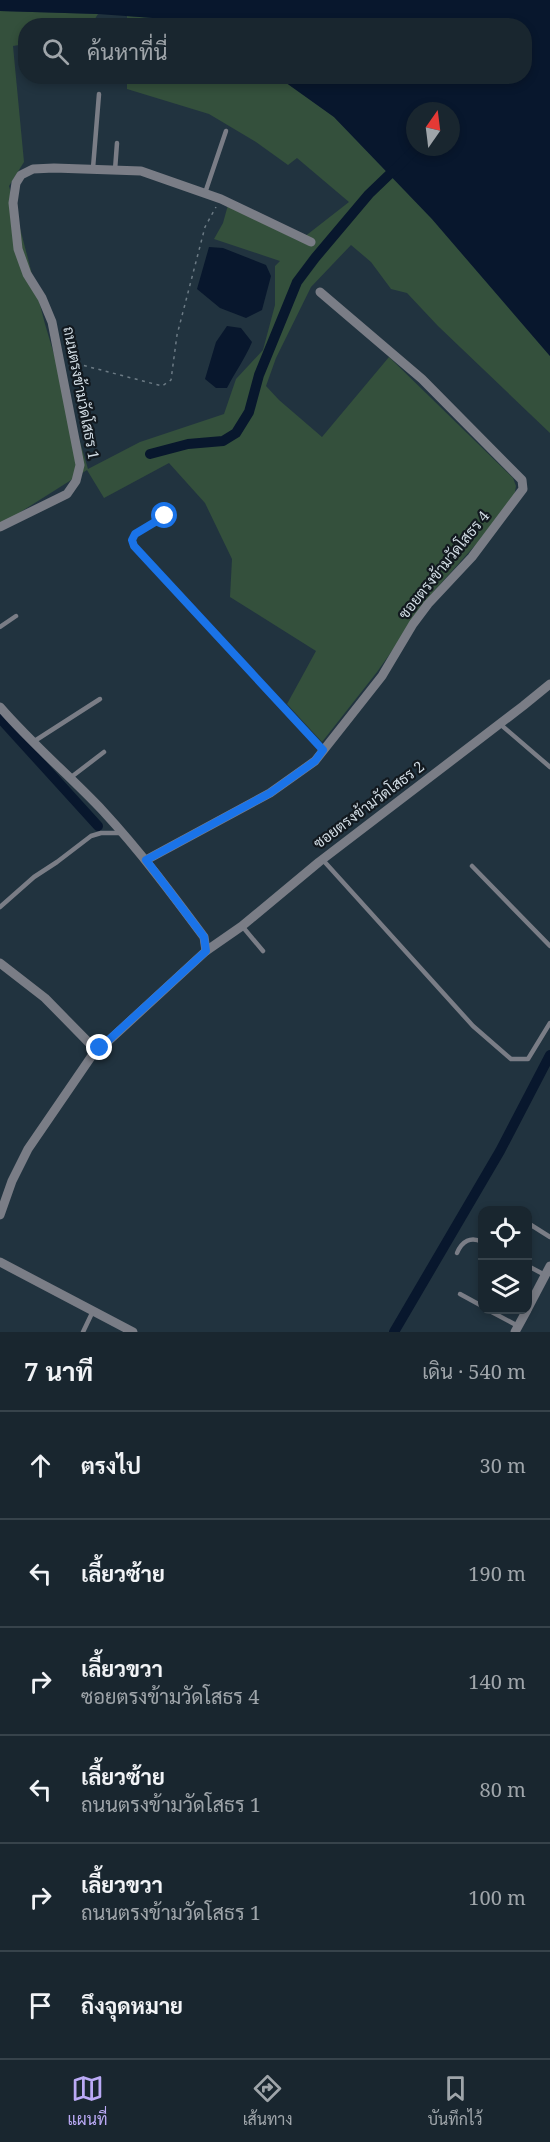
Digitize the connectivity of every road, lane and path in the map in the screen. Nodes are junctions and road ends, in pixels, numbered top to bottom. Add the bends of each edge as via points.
1 (99, 94) dead end
2 (226, 130) dead end
3 (117, 143) dead end
4 (93, 168) junction
5 (115, 170) junction
6 (205, 193) junction
7 (221, 199) junction
8 (311, 242) dead end
9 (320, 292) dead end
10 (60, 364) junction
11 (165, 516) dead end
12 (0, 527) edge
13 (16, 616) dead end
14 (0, 627) edge
15 (550, 684) edge
16 (100, 699) dead end
17 (0, 707) edge
18 (500, 724) junction
19 (33, 742) junction
20 (323, 750) junction
21 (104, 753) dead end
22 (550, 767) edge
23 (70, 778) junction
24 (122, 833) junction
25 (322, 859) junction
26 (146, 860) junction
27 (472, 866) dead end
28 (0, 907) edge
29 (242, 927) junction
30 (550, 946) edge
31 (206, 951) junction
32 (263, 951) dead end
33 (0, 963) edge
34 (550, 1023) edge
35 (97, 1051) junction
36 (3, 1198) edge
37 (0, 1215) edge
38 (532, 1226) edge
39 (550, 1237) edge
40 (478, 1240) edge
41 (457, 1253) dead end
42 (0, 1262) edge
43 (550, 1266) edge
44 (532, 1268) edge
45 (545, 1275) junction
46 (460, 1294) dead end
47 (532, 1300) edge
48 (478, 1303) edge
49 (93, 1311) junction
50 (494, 1314) edge
51 (524, 1314) edge
52 (516, 1329) edge
53 (83, 1332) edge
54 (133, 1332) edge

1 - 4 lane
2 - 6 lane
3 - 5 lane
4 - 5 street, ถนนตรงข้ามวัดโสธร 1
4 - 10 street, ถนนตรงข้ามวัดโสธร 1 via 33,169 16,183 13,203 18,249 52,322
5 - 6 street, ถนนตรงข้ามวัดโสธร 1 via 141,171
6 - 7 street, ถนนตรงข้ามวัดโสธร 1
7 - 8 street, ถนนตรงข้ามวัดโสธร 1
7 - 10 path via 205,227 177,335 171,380 162,386 82,365
9 - 20 street, ซอยตรงข้ามวัดโสธร 4 via 422,379 524,485 472,557 428,604 382,676
10 - 12 street, ถนนตรงข้ามวัดโสธร 1 via 79,473 67,494
11 - 20 lane via 135,534 134,546
13 - 14 lane
15 - 18 street, ซอยตรงข้ามวัดโสธร 2
16 - 19 lane
17 - 19 street
18 - 22 lane
18 - 25 street, ซอยตรงข้ามวัดโสธร 2
19 - 23 street
20 - 26 street, ซอยตรงข้ามวัดโสธร 4 via 315,761 270,793
21 - 23 lane
23 - 24 street
24 - 26 street
24 - 28 lane via 91,836
25 - 29 street, ซอยตรงข้ามวัดโสธร 2
25 - 34 lane via 473,1026 511,1059 528,1059
26 - 31 street via 204,937
27 - 30 lane
29 - 31 street, ซอยตรงข้ามวัดโสธร 2
29 - 32 lane
31 - 35 street
33 - 35 street via 45,998
35 - 36 street via 28,1149
36 - 37 street
38 - 39 lane
40 - 41 lane via 460,1246
42 - 49 street
43 - 45 street
44 - 45 lane
45 - 47 street
46 - 48 lane
49 - 53 lane
49 - 54 street
50 - 52 lane
51 - 52 street

